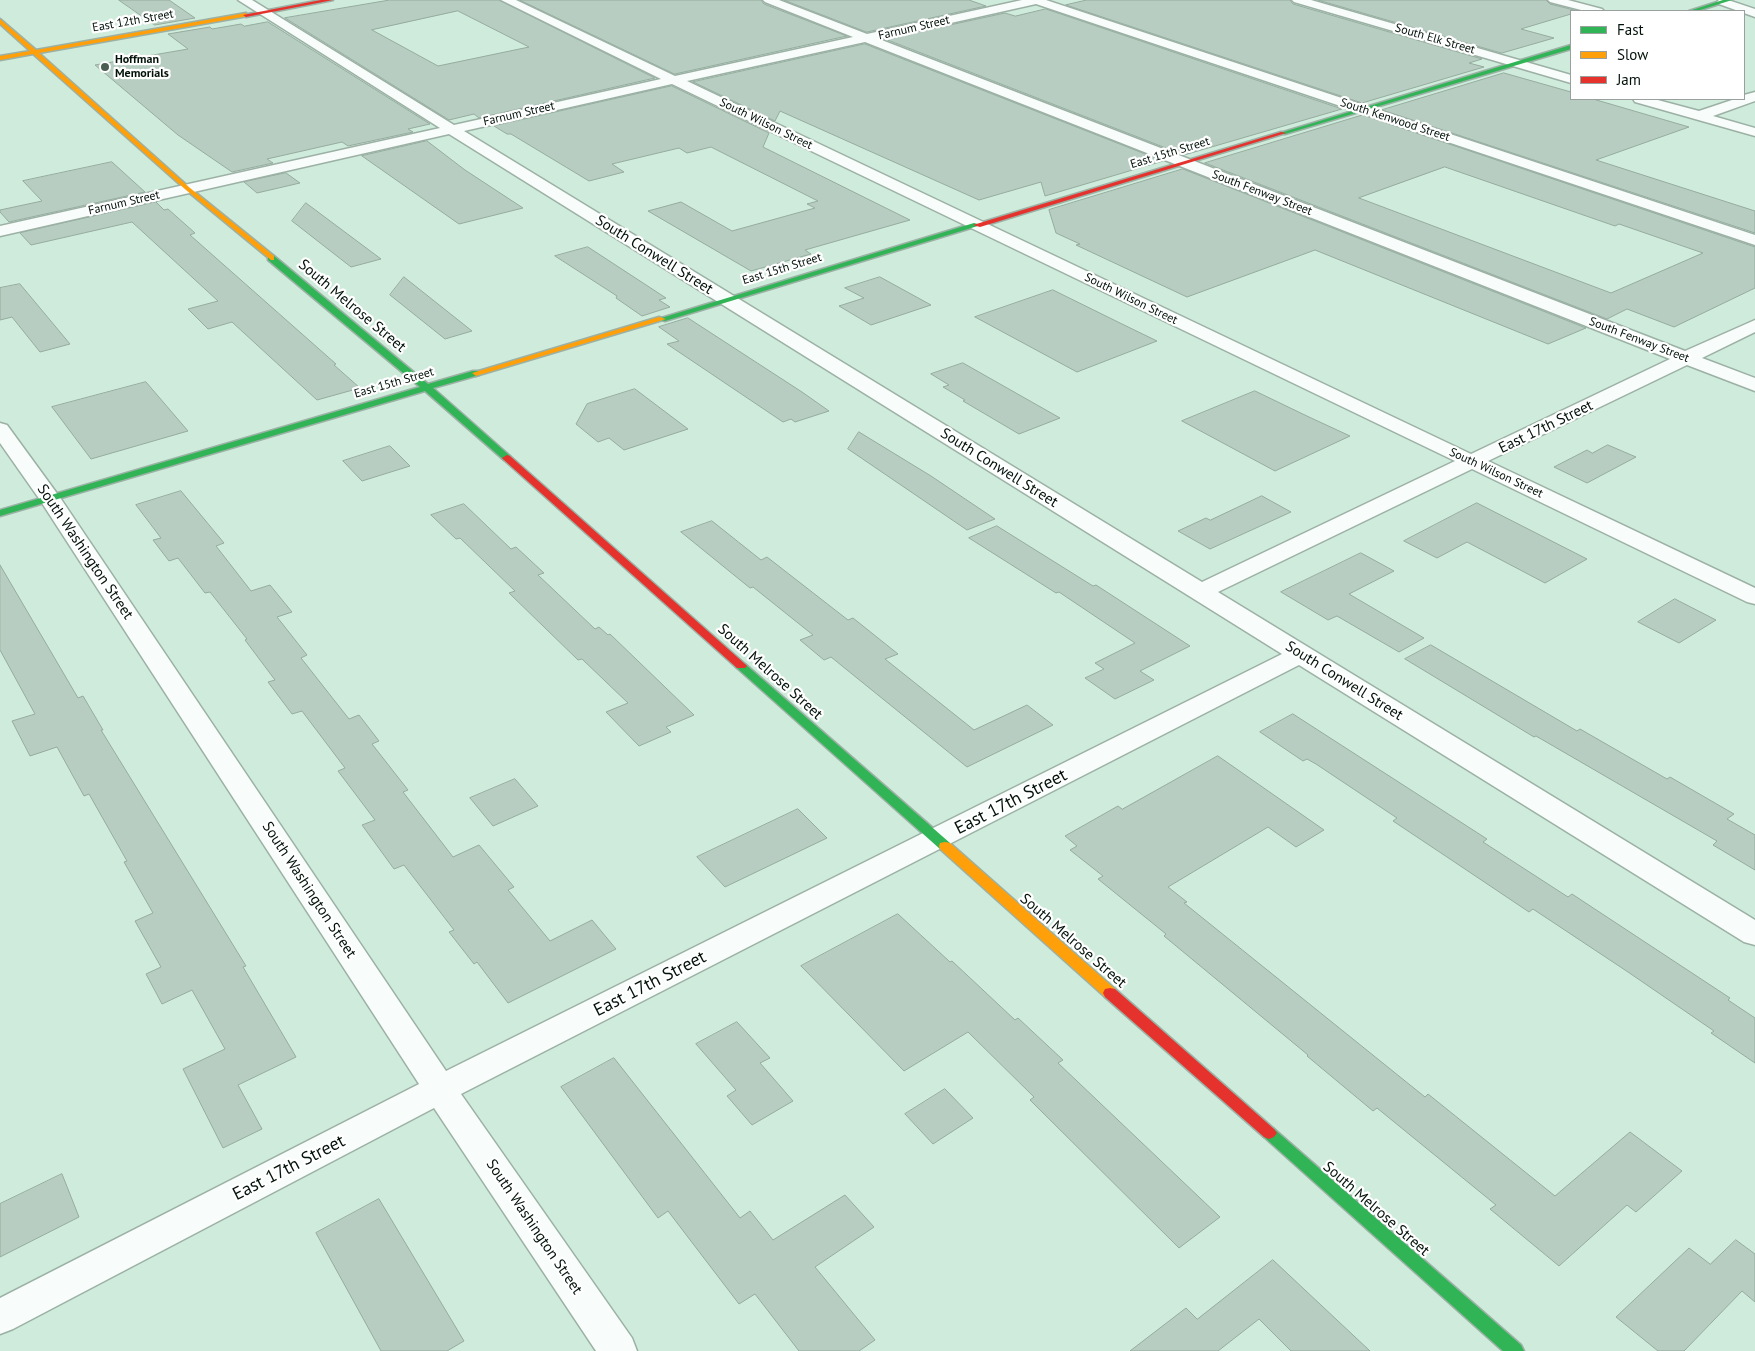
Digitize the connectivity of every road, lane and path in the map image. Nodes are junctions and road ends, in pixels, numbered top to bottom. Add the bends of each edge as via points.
1 (244, 0) edge
2 (330, 0) edge
3 (507, 0) edge
4 (769, 0) edge
5 (1036, 0) edge
6 (1298, 0) edge
7 (1554, 0) edge
8 (1726, 1) edge
9 (1594, 10) edge
10 (1695, 10) edge
11 (264, 12) junction
12 (1755, 13) edge
13 (0, 21) edge
14 (866, 39) junction
15 (1570, 47) edge
16 (36, 51) junction
17 (0, 58) edge
18 (1519, 63) junction
19 (1570, 79) edge
20 (675, 80) junction
21 (1643, 100) edge
22 (1744, 100) edge
23 (1365, 110) junction
24 (1699, 116) junction
25 (452, 129) junction
26 (1755, 132) edge
27 (1186, 163) junction
28 (188, 189) junction
29 (976, 225) junction
30 (0, 231) edge
31 (1755, 240) edge
32 (726, 300) junction
33 (1755, 325) edge
34 (1686, 358) junction
35 (1755, 385) edge
36 (427, 388) junction
37 (0, 429) edge
38 (1472, 462) junction
39 (50, 498) junction
40 (0, 513) edge
41 (1200, 592) junction
42 (1755, 597) edge
43 (1301, 654) junction
44 (936, 840) junction
45 (1755, 934) edge
46 (440, 1089) junction
47 (0, 1317) edge
48 (618, 1351) edge
49 (1515, 1351) edge

1 - 11 street, South Conwell Street
2 - 11 street, East 12th Street
3 - 20 street, South Wilson Street
4 - 14 street, South Fenway Street
5 - 14 street, Farnum Street
5 - 23 street, South Kenwood Street
6 - 18 street, South Elk Street
7 - 9 street
8 - 10 street
8 - 12 street
11 - 16 street, East 12th Street
11 - 25 street, South Conwell Street
13 - 16 street, South Melrose Street
14 - 20 street, Farnum Street
14 - 27 street, South Fenway Street
15 - 18 street, East 15th Street
16 - 17 street, East 12th Street
16 - 28 street, South Melrose Street
18 - 19 street, South Elk Street
18 - 23 street, East 15th Street
20 - 25 street, Farnum Street
20 - 29 street, South Wilson Street
21 - 24 street
22 - 24 street
23 - 27 street, East 15th Street
23 - 31 street, South Kenwood Street
24 - 26 street
25 - 28 street, Farnum Street
25 - 32 street, South Conwell Street
27 - 29 street, East 15th Street
27 - 34 street, South Fenway Street
28 - 30 street, Farnum Street
28 - 36 street, South Melrose Street
29 - 32 street, East 15th Street
29 - 38 street, South Wilson Street
32 - 36 street, East 15th Street
32 - 41 street, South Conwell Street
33 - 34 street, East 17th Street
34 - 35 street, South Fenway Street
34 - 38 street, East 17th Street
36 - 39 street, East 15th Street
36 - 44 street, South Melrose Street
37 - 39 street, South Washington Street
38 - 41 street, East 17th Street
38 - 42 street, South Wilson Street
39 - 40 street, East 15th Street
39 - 46 street, South Washington Street
41 - 43 street, South Conwell Street
43 - 44 street, East 17th Street
43 - 45 street, South Conwell Street
44 - 46 street, East 17th Street
44 - 49 street, South Melrose Street
46 - 47 street, East 17th Street
46 - 48 street, South Washington Street

